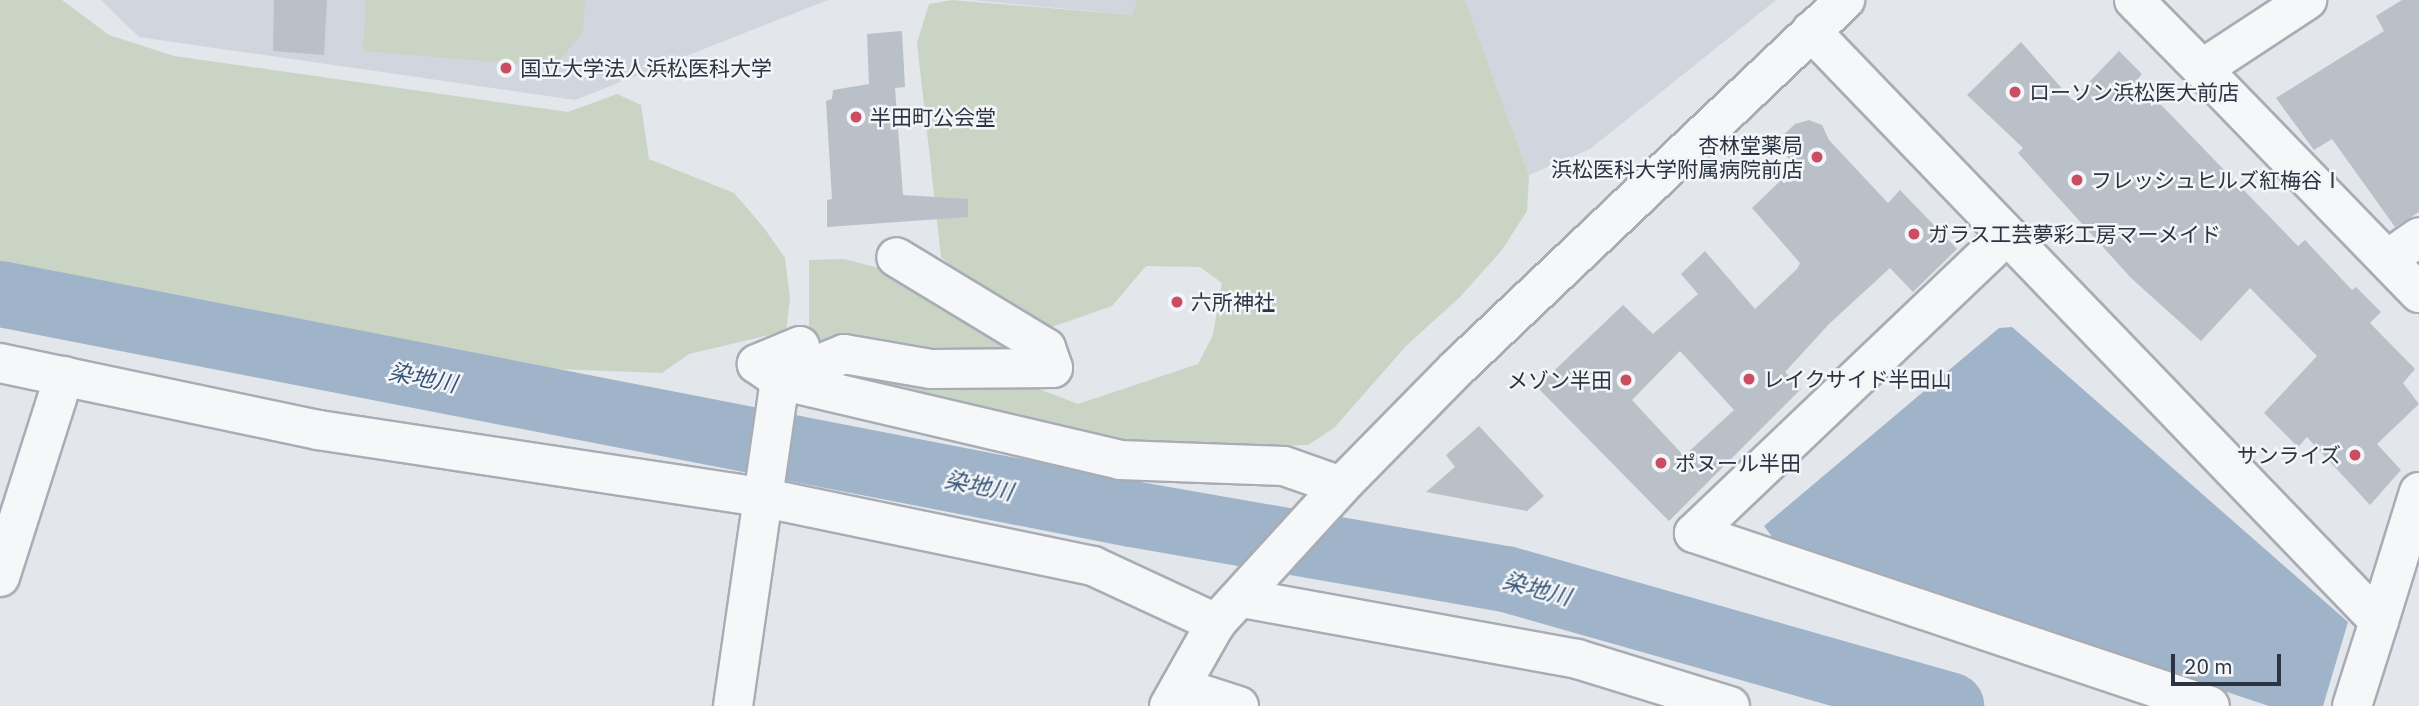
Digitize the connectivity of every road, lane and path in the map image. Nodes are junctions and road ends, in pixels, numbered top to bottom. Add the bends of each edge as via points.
1 (1845, 0) edge
2 (2134, 0) edge
3 (2307, 0) edge
4 (1811, 31) junction
5 (2202, 69) junction
6 (2006, 236) junction
7 (2419, 237) edge
8 (897, 257) dead end
9 (2388, 259) junction
10 (2419, 293) edge
11 (800, 346) dead end
12 (0, 363) edge
13 (64, 376) junction
14 (779, 388) junction
15 (1341, 486) junction
16 (766, 491) junction
17 (2419, 492) edge
18 (0, 577) edge
19 (1241, 598) junction
20 (2379, 621) junction
21 (1174, 696) edge
22 (733, 706) edge
23 (1239, 706) edge
24 (1730, 706) edge
25 (2210, 706) edge
26 (2352, 706) edge

1 - 4 street
2 - 5 street
3 - 5 street
4 - 6 street
4 - 15 street via 1457,368
5 - 9 street
6 - 20 street
6 - 25 street via 1694,533
7 - 9 street
8 - 14 street via 1046,348 1053,368 931,369 844,354
9 - 10 street
11 - 14 street via 757,364
12 - 13 street
13 - 16 street via 318,430
13 - 18 street
14 - 15 street via 1120,460 1284,466
14 - 16 street
15 - 19 street
16 - 19 street
16 - 22 street
17 - 20 street
19 - 21 street
19 - 24 street via 1577,659
20 - 26 street
21 - 23 street

